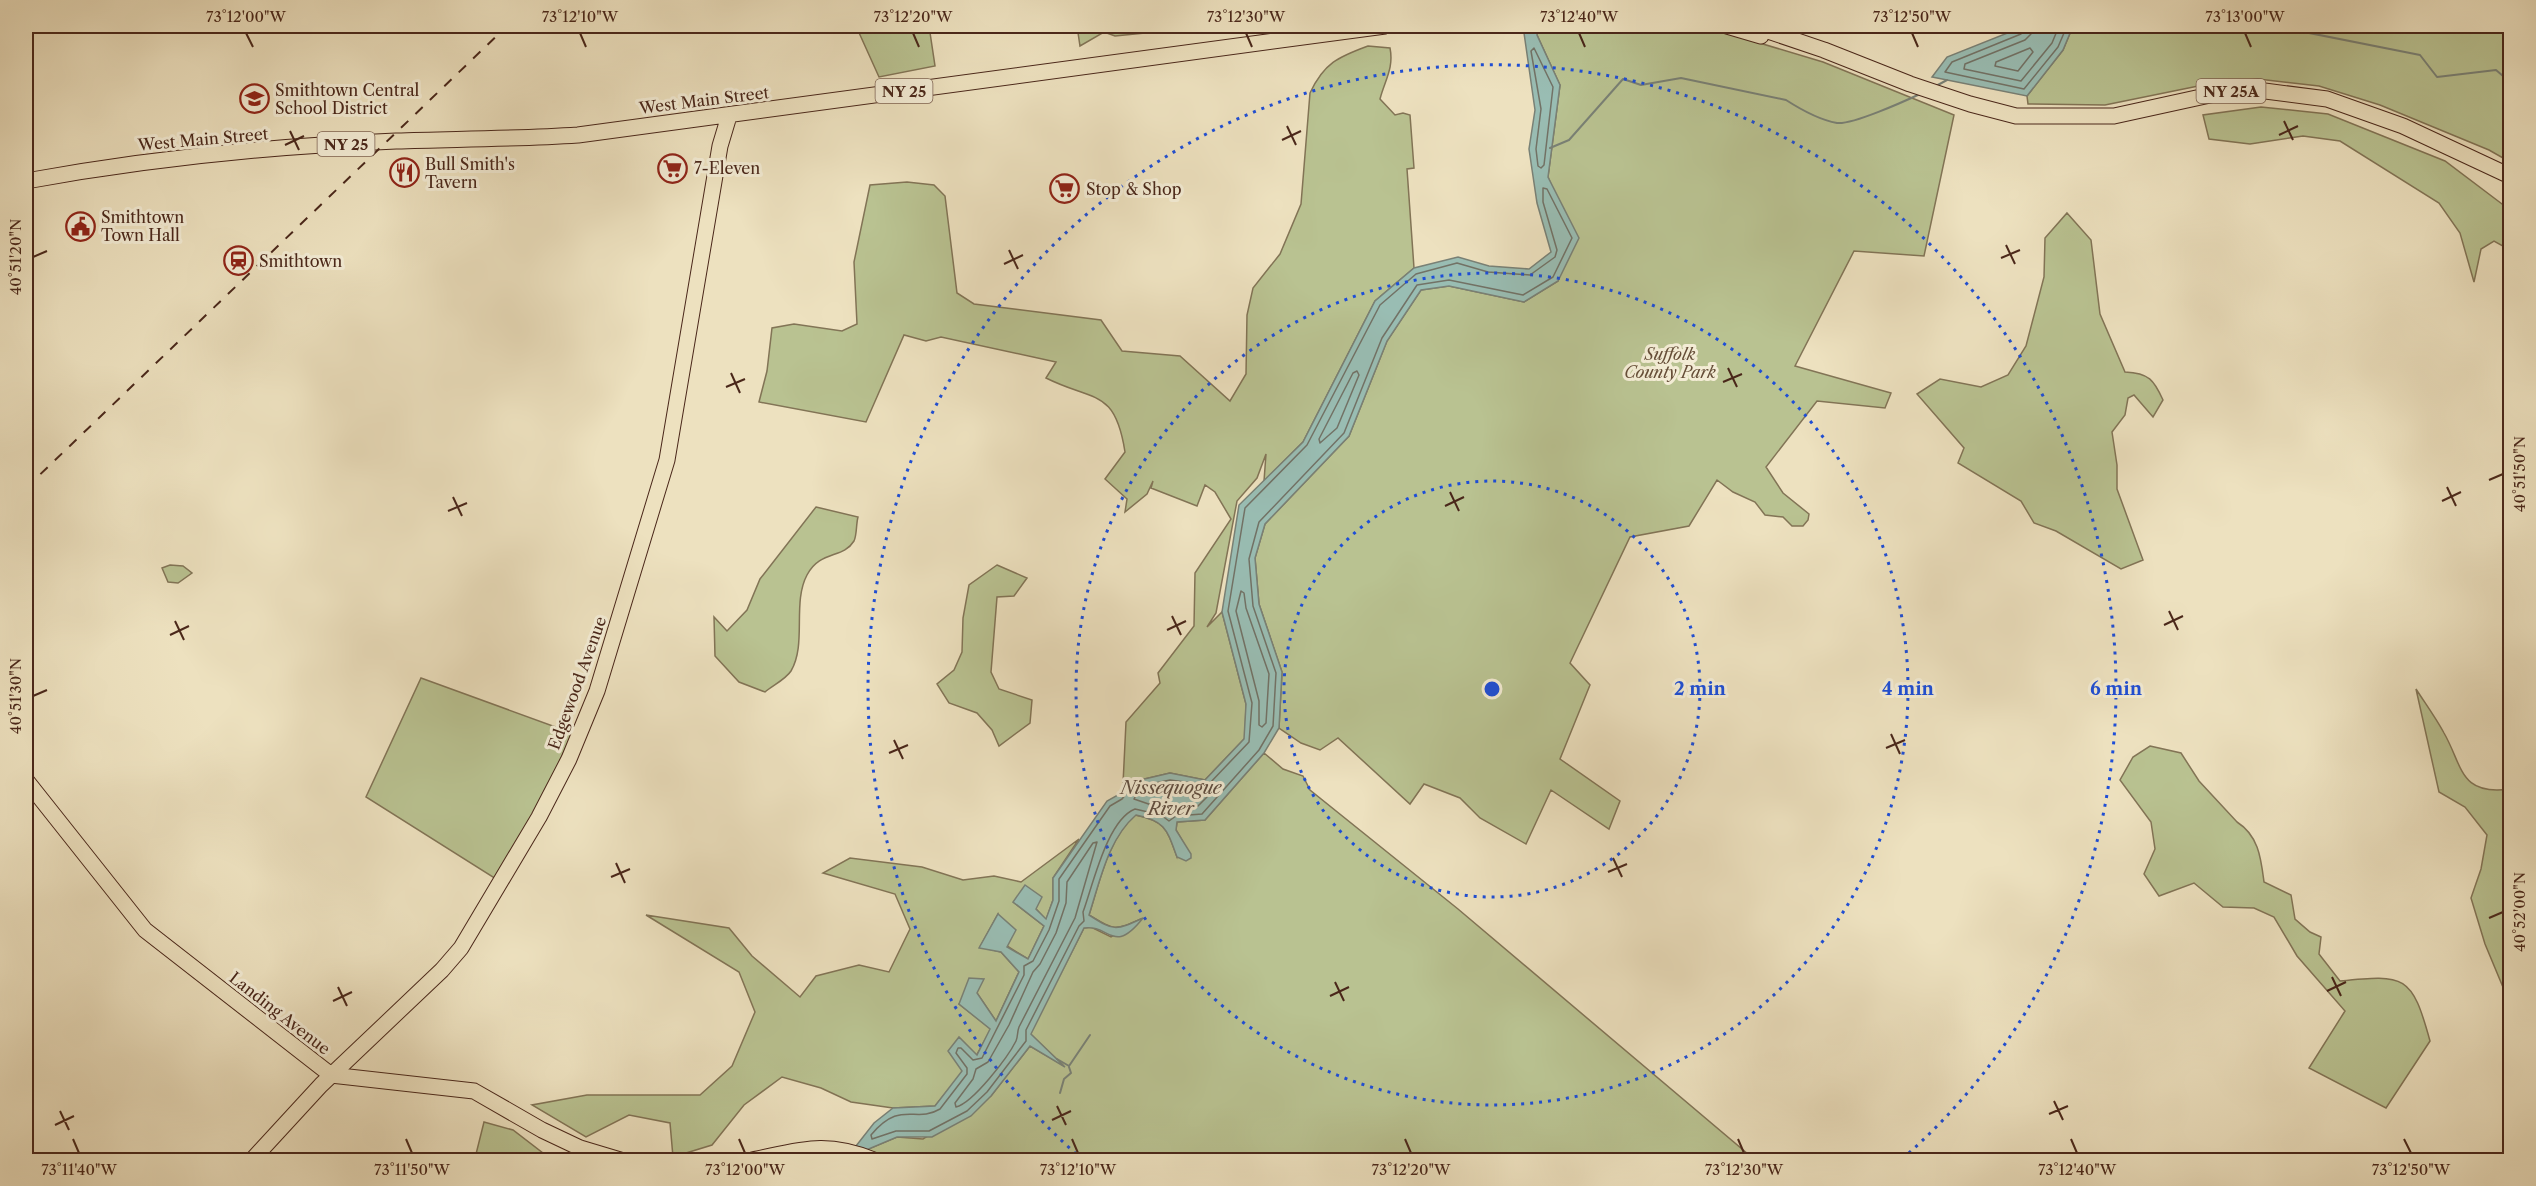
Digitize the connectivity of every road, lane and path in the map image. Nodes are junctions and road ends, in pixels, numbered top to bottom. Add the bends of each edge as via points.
1 (1385, 26) edge
2 (1727, 26) edge
3 (1753, 26) edge
4 (1871, 68) junction
5 (729, 116) junction
6 (2511, 176) edge
7 (26, 181) edge
8 (26, 780) edge
9 (331, 1075) junction
10 (873, 1160) edge
11 (252, 1161) edge
12 (621, 1161) edge
13 (752, 1161) edge

1 - 5 main road, West Main Street / NY 25
2 - 4 main road, NY 25A
3 - 4 main road, NY 25A
4 - 6 main road, NY 25A via 1970,105 2016,116 2115,116 2242,88 2327,99 2403,126
5 - 7 main road, West Main Street / NY 25 via 567,136 397,141 146,162
5 - 9 main road, Edgewood Avenue via 720,146 667,460 597,691 569,759 461,948
8 - 9 main road, Landing Avenue via 145,930
9 - 11 main road, Edgewood Avenue
9 - 12 main road, Landing Avenue via 474,1091 551,1135
10 - 13 main road via 823,1147

